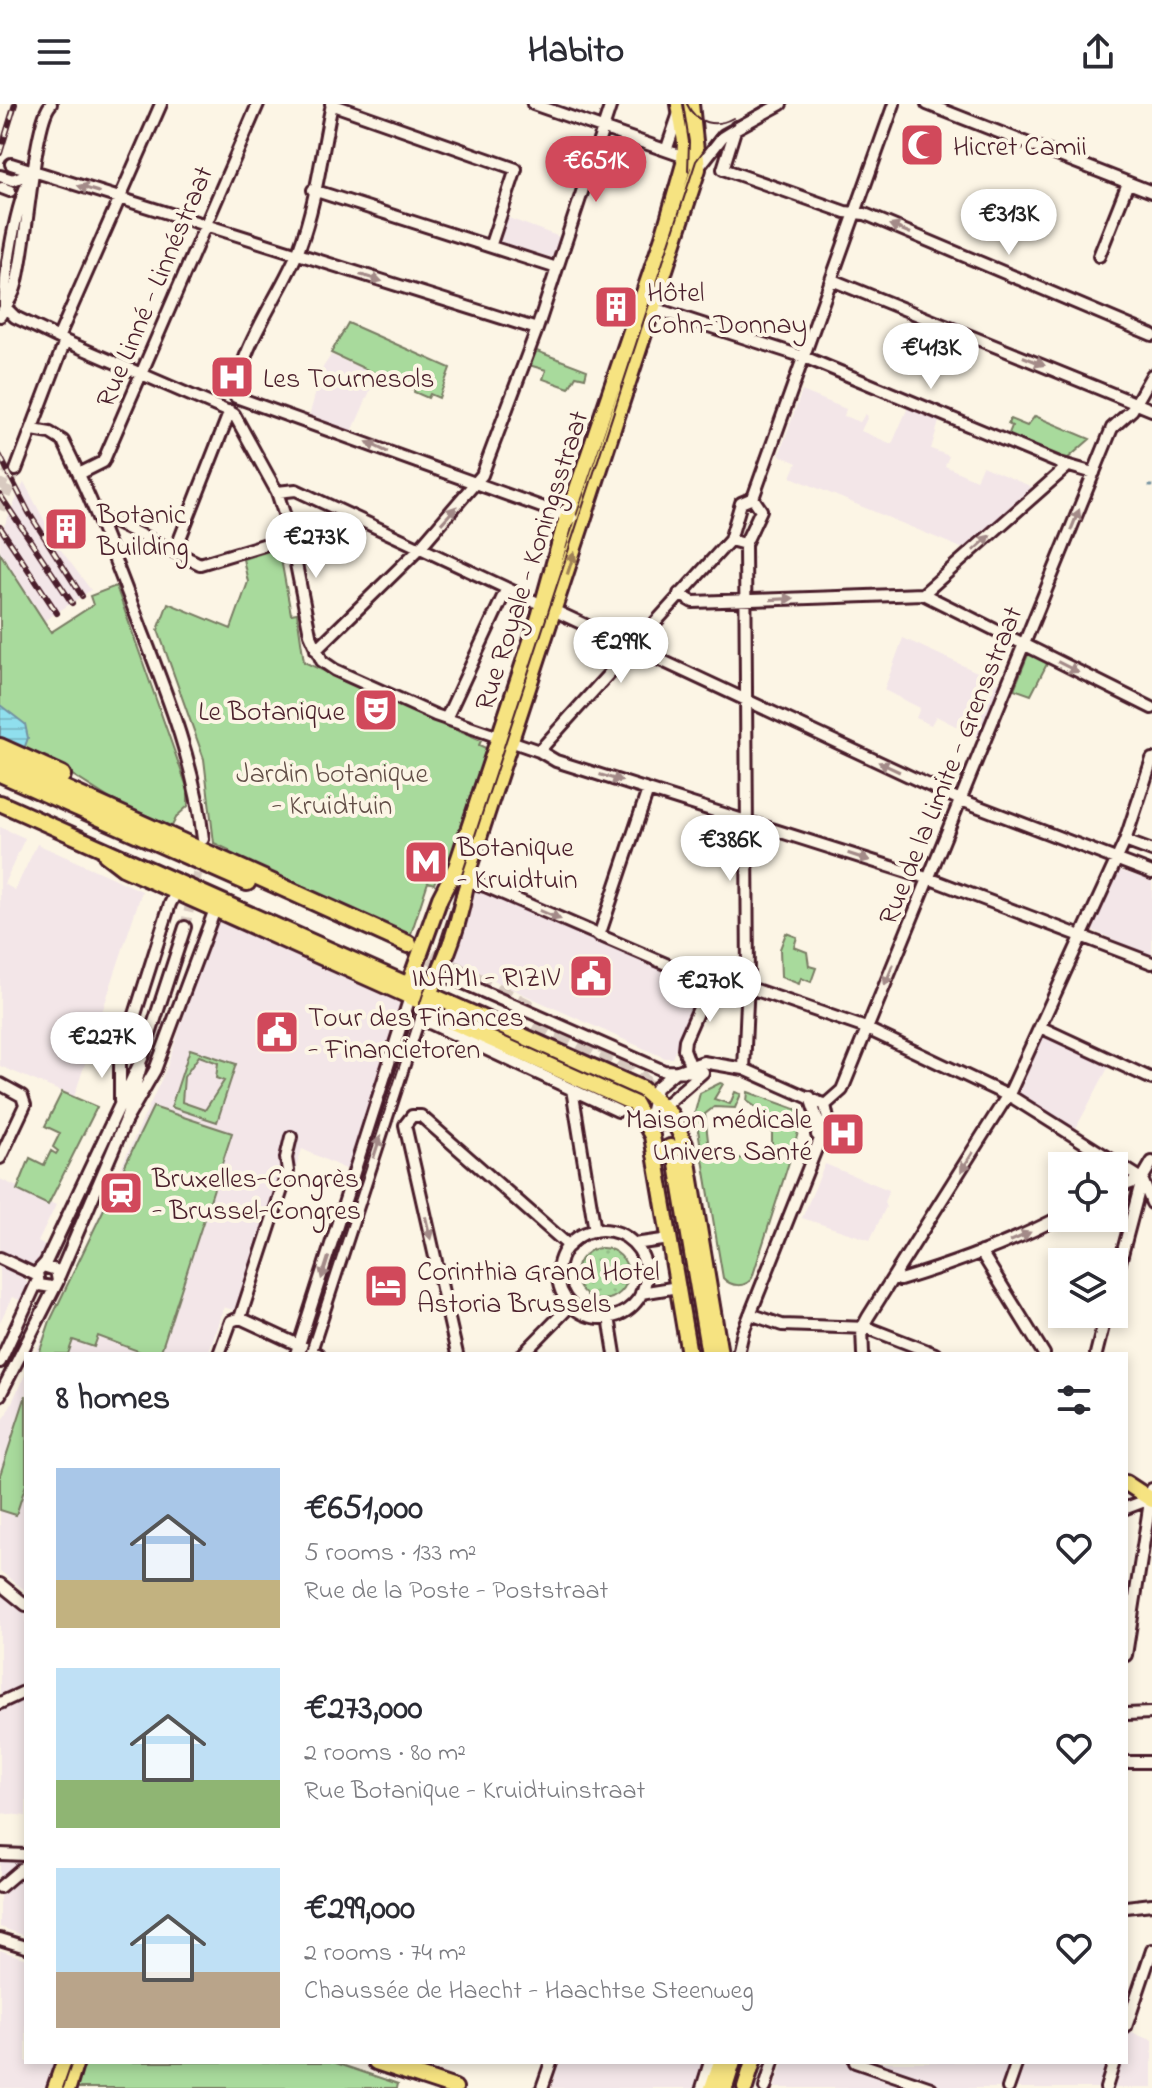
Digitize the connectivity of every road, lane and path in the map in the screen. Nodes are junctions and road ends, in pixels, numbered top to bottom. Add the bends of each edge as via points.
1 (161, 104) edge
2 (258, 104) edge
3 (332, 104) edge
4 (533, 104) edge
5 (611, 104) edge
6 (781, 104) edge
7 (894, 104) edge
8 (927, 104) edge
9 (49, 105) edge
10 (683, 106) edge
11 (736, 127) junction
12 (603, 130) junction
13 (667, 148) junction
14 (694, 162) junction
15 (11, 164) dead end
16 (33, 172) junction
17 (0, 176) edge
18 (1128, 183) junction
19 (313, 190) junction
20 (1152, 192) edge
21 (120, 199) junction
22 (855, 212) junction
23 (205, 225) junction
24 (491, 244) junction
25 (296, 255) junction
26 (1099, 256) dead end
27 (557, 268) junction
28 (832, 280) junction
29 (647, 306) junction
30 (3, 311) edge
31 (537, 329) junction
32 (1152, 335) edge
33 (62, 339) junction
34 (804, 357) junction
35 (142, 373) junction
36 (1152, 375) edge
37 (1137, 403) junction
38 (1152, 410) edge
39 (230, 411) junction
40 (33, 430) junction
41 (14, 466) tunnel mouth
42 (1068, 466) junction
43 (1094, 473) junction
44 (79, 474) junction
45 (475, 485) junction
46 (277, 492) junction
47 (753, 498) junction
48 (576, 519) junction
49 (100, 523) junction
50 (290, 537) junction
51 (730, 540) junction
52 (745, 544) junction
53 (419, 549) junction
54 (175, 551) junction
55 (506, 590) junction
56 (679, 594) junction
57 (923, 594) junction
58 (747, 601) junction
59 (547, 608) junction
60 (1025, 645) junction
61 (632, 646) junction
62 (316, 650) junction
63 (746, 700) junction
64 (1152, 708) edge
65 (446, 719) junction
66 (504, 741) junction
67 (0, 747) edge
68 (539, 751) junction
69 (1152, 759) edge
70 (0, 760) edge
71 (0, 773) edge
72 (648, 790) junction
73 (961, 799) junction
74 (0, 803) edge
75 (135, 818) junction
76 (746, 821) junction
77 (203, 839) dead end
78 (1125, 841) junction
79 (1152, 851) edge
80 (1116, 861) junction
81 (1152, 873) edge
82 (929, 878) junction
83 (459, 880) junction
84 (179, 887) junction
85 (217, 904) junction
86 (185, 927) tunnel mouth
87 (599, 936) junction
88 (1082, 936) junction
89 (1152, 963) edge
90 (439, 977) junction
91 (710, 983) junction
92 (747, 989) junction
93 (417, 991) junction
94 (423, 1021) junction
95 (1040, 1027) junction
96 (867, 1029) junction
97 (143, 1056) junction
98 (690, 1065) junction
99 (726, 1065) junction
100 (744, 1069) junction
101 (675, 1072) junction
102 (703, 1072) junction
103 (1152, 1079) edge
104 (0, 1084) edge
105 (572, 1089) junction
106 (809, 1095) junction
107 (1007, 1095) junction
108 (650, 1103) junction
109 (825, 1105) junction
110 (120, 1108) junction
111 (618, 1111) dead end
112 (375, 1114) junction
113 (387, 1118) junction
114 (125, 1122) junction
115 (405, 1125) junction
116 (291, 1137) dead end
117 (816, 1146) junction
118 (0, 1158) edge
119 (672, 1159) junction
120 (1152, 1162) edge
121 (1142, 1179) junction
122 (1128, 1184) edge
123 (1152, 1203) edge
124 (1048, 1224) edge
125 (595, 1231) junction
126 (670, 1239) junction
127 (634, 1244) junction
128 (569, 1246) junction
129 (1124, 1248) edge
130 (981, 1252) junction
131 (0, 1258) edge
132 (39, 1275) junction
133 (59, 1276) junction
134 (894, 1277) junction
135 (52, 1287) junction
136 (678, 1287) junction
137 (641, 1293) junction
138 (571, 1305) junction
139 (750, 1314) junction
140 (609, 1317) junction
141 (240, 1318) junction
142 (862, 1328) junction
143 (1102, 1328) edge
144 (297, 1350) edge
145 (220, 1352) edge
146 (313, 1352) edge
147 (457, 1352) edge
148 (525, 1352) edge
149 (615, 1352) edge
150 (699, 1352) edge
151 (699, 1352) edge
152 (720, 1352) edge
153 (739, 1352) edge
154 (863, 1352) edge
155 (929, 1352) edge
156 (1043, 1352) edge
157 (1096, 1352) edge
158 (0, 1362) edge
159 (0, 1395) edge
160 (1128, 1484) edge
161 (1151, 1496) edge
162 (1128, 1507) edge
163 (0, 1584) edge
164 (24, 1603) edge
165 (1128, 1642) edge
166 (24, 1692) edge
167 (0, 1703) edge
168 (1152, 1713) edge
169 (1128, 1714) edge
170 (1128, 1762) edge
171 (1152, 1762) edge
172 (0, 1854) edge
173 (24, 1855) edge
174 (24, 1867) edge
175 (0, 1887) edge
176 (1152, 1904) edge
177 (1128, 1907) edge
178 (0, 1939) edge
179 (24, 1946) edge
180 (1152, 1950) edge
181 (1128, 2021) edge
182 (63, 2064) edge
183 (75, 2064) edge
184 (382, 2064) edge
185 (550, 2064) edge
186 (709, 2064) edge
187 (720, 2064) edge
188 (731, 2064) edge
189 (742, 2064) edge
190 (752, 2064) edge
191 (772, 2064) edge
192 (860, 2064) edge
193 (1016, 2064) edge
194 (1113, 2064) edge
195 (913, 2085) edge
196 (55, 2088) edge
197 (68, 2088) edge
198 (455, 2088) edge
199 (542, 2088) edge
200 (702, 2088) edge
201 (712, 2088) edge
202 (724, 2088) edge
203 (734, 2088) edge
204 (745, 2088) edge
205 (765, 2088) edge
206 (931, 2088) edge
207 (1008, 2088) edge
208 (1106, 2088) edge

1 - 21 street
2 - 23 street, Rue Linné - Linnéstraat
3 - 19 street
3 - 24 street via 516,169
4 - 12 street
5 - 12 street
6 - 11 street
7 - 22 street
8 - 18 street
9 - 16 street
10 - 13 street
10 - 14 main road
11 - 14 street
11 - 22 street via 723,169
12 - 13 street
12 - 27 street
13 - 14 street
14 - 29 main road, Rue Royale - Koningsstraat
15 - 16 street
16 - 17 street via 13,180
21 -> 16 street
16 - 30 street via 24,191
18 - 20 street
18 - 26 street
19 - 24 street
19 - 25 street
21 - 23 street
21 - 33 street
22 - 28 street
32 -> 22 street
23 - 25 street
23 - 35 street, Rue Linné - Linnéstraat
24 - 27 street
25 -> 31 street
45 -> 25 street via 236,397 255,340
27 - 31 street
28 - 34 street
28 -> 37 street
29 - 34 street
29 - 48 main road, Rue Royale - Koningsstraat
30 - 33 street
31 - 45 street
33 - 35 street
33 - 40 street
34 - 42 street
34 - 47 street
35 - 39 street
35 - 44 street, Rue Linné - Linnéstraat via 103,462
36 - 37 street, Rue de la Limite - Grensstraat
37 - 38 street
37 - 43 street, Rue de la Limite - Grensstraat via 1112,428
39 - 46 street
39 - 54 street
40 - 41 street
40 - 44 street via 60,438
42 - 43 street
57 -> 42 street
60 -> 43 street, Rue de la Limite - Grensstraat
44 - 49 street
45 - 48 street
53 -> 45 street
46 - 50 street
46 - 53 street via 296,490
47 - 51 street via 741,503
47 - 52 street via 761,510
48 - 59 main road, Rue Royale - Koningsstraat
49 - 54 street via 112,521
49 - 77 street via 195,780
50 - 54 street via 208,564
50 - 62 street
51 - 52 street
51 - 56 street
52 - 58 street
53 - 55 street
53 - 62 street
55 - 59 street
55 - 65 street
56 - 58 street via 693,602
56 - 61 street
58 -> 57 street
57 - 60 street
58 - 63 street
59 - 61 street
59 - 66 main road, Rue Royale - Koningsstraat
60 -> 64 street
60 - 73 street, Rue de la Limite - Grensstraat
61 - 63 street
61 - 68 street
62 - 65 street via 335,670
73 -> 63 street
63 - 76 street
65 - 66 street
66 - 68 street
66 - 83 main road, Rue Royale - Koningsstraat
67 - 75 highway via 62,775
68 -> 72 street
69 - 78 street
70 - 75 highway
71 - 75 highway via 406,948
72 - 76 street
72 - 87 street
73 - 80 street
73 - 82 street, Rue de la Limite - Grensstraat
74 - 84 main road via 86,841 123,868
76 -> 82 street
76 - 92 street
78 - 79 street
78 - 80 street
80 - 81 street
80 - 88 street
82 - 88 street
82 -> 96 street, Rue de la Limite - Grensstraat
83 -> 87 street via 485,886
83 - 90 main road, Rue Royale - Koningsstraat via 463,906
83 - 93 main road, Rue Royale - Koningsstraat via 440,898
84 - 85 main road
84 - 110 street via 120,1062
85 - 93 main road
85 - 114 street via 155,1070
86 - 97 street
87 - 91 street
88 - 89 street
88 - 95 street
90 - 93 main road, Rue Royale - Koningsstraat
90 - 93 street
90 - 101 street
91 - 92 street
91 - 98 street via 685,1040
92 - 96 street
92 - 100 street
93 - 94 street
93 - 108 main road via 439,1016
93 - 112 street, Rue Royale - Koningsstraat
94 - 105 street
94 - 113 street
95 - 103 street
95 - 107 street
96 - 107 street
96 - 109 street, Rue de la Limite - Grensstraat via 842,1090
97 - 110 street
97 - 114 street
98 - 99 street
98 - 101 street
99 - 100 street
99 - 102 street
100 - 106 street
101 - 102 street
101 - 108 street
102 - 108 street
104 - 118 street via 22,1096 25,1105
105 - 111 street
105 - 125 street
106 - 109 street
106 - 117 street via 819,1124
107 - 121 street
107 -> 134 street
108 - 119 main road via 648,1123
108 - 119 main road via 678,1124
109 - 117 street via 828,1119
110 - 132 street
112 - 113 street
112 -> 144 street, Rue Royale - Koningsstraat
113 - 115 street
146 -> 113 street
114 - 133 street
115 - 128 street via 412,1116 421,1116
115 -> 147 street
116 - 141 street via 288,1171
117 - 139 street
119 - 126 main road
119 - 150 highway
119 - 152 main road
120 - 121 street
121 - 122 street
121 - 123 street
121 - 129 street
130 -> 124 street
125 - 127 street via 615,1232
125 - 128 street
126 - 127 street
126 - 136 main road
127 - 137 street via 645,1268
128 - 138 street via 558,1275
130 - 134 street via 900,1280
130 - 156 street
131 - 132 street
132 - 133 street via 53,1267
132 - 135 street via 42,1287
132 - 158 street
133 - 135 street
134 - 142 street
135 - 159 street
136 - 137 street
136 - 151 main road
137 - 140 street via 627,1310
138 - 140 street via 592,1317
138 - 148 street
139 - 142 street via 782,1325
139 - 153 street
140 - 149 street
141 - 144 street
141 - 145 street via 231,1321
142 - 154 street
142 - 155 street
143 - 157 street
160 - 161 main road
161 - 162 street
161 - 165 street
163 - 164 street
166 - 167 street
168 - 169 street
170 - 171 street
172 - 173 street
174 - 175 street
176 - 177 street
178 - 179 street
180 - 181 street
182 - 196 main road
183 - 197 main road
184 - 198 main road
185 - 199 street
186 - 200 street
187 - 201 main road
188 - 202 highway
189 - 203 highway
190 - 204 main road
191 - 205 street
192 - 195 street
193 - 207 street
194 - 208 street
195 - 206 street

